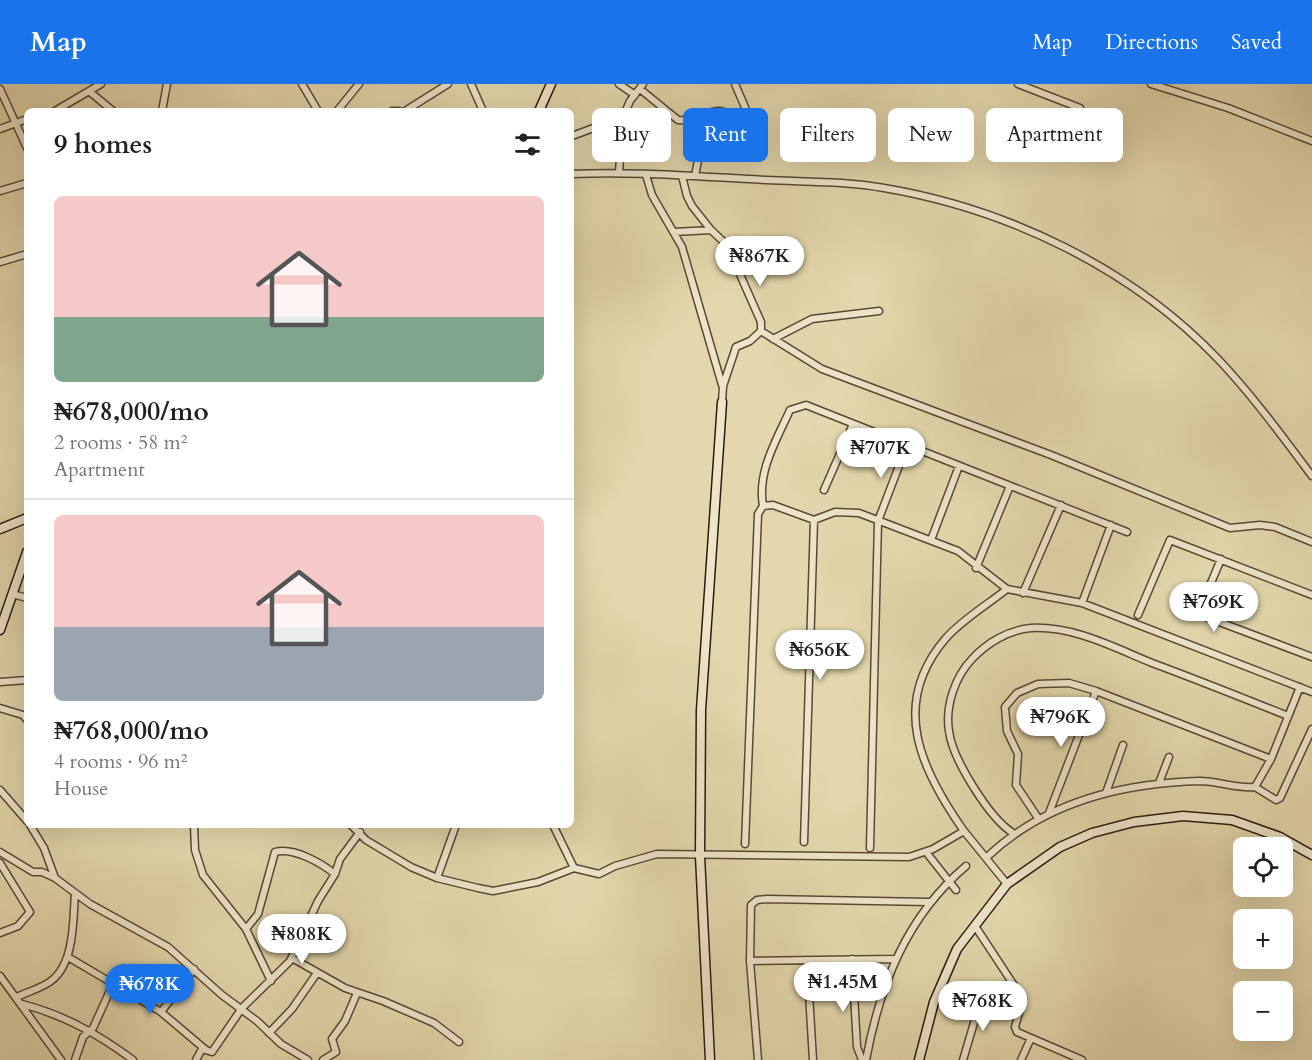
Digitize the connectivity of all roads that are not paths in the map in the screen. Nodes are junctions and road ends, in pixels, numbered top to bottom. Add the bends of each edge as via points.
1 (101, 84) edge
2 (167, 84) edge
3 (302, 84) edge
4 (359, 84) edge
5 (448, 84) edge
6 (471, 84) edge
7 (551, 84) edge
8 (619, 84) edge
9 (735, 84) edge
10 (1018, 84) edge
11 (1151, 84) edge
12 (642, 86) edge
13 (1170, 87) edge
14 (0, 89) edge
15 (90, 92) junction
16 (634, 95) junction
17 (61, 108) edge
18 (109, 108) edge
19 (163, 108) edge
20 (316, 108) edge
21 (339, 108) edge
22 (410, 108) edge
23 (482, 108) edge
24 (540, 108) edge
25 (628, 108) edge
26 (745, 108) edge
27 (1080, 108) dead end
28 (24, 120) edge
29 (683, 121) edge
30 (13, 122) junction
31 (0, 129) edge
32 (592, 129) edge
33 (574, 135) edge
34 (1312, 141) edge
35 (24, 142) edge
36 (620, 162) edge
37 (698, 162) edge
38 (619, 172) junction
39 (574, 174) edge
40 (646, 175) junction
41 (682, 176) junction
42 (695, 176) junction
43 (24, 184) edge
44 (0, 191) edge
45 (711, 230) junction
46 (675, 232) junction
47 (24, 255) edge
48 (0, 262) edge
49 (879, 311) dead end
50 (761, 331) junction
51 (773, 339) junction
52 (723, 386) junction
53 (722, 402) joint
54 (853, 424) junction
55 (907, 445) junction
56 (959, 466) junction
57 (1312, 476) edge
58 (1010, 486) junction
59 (824, 489) dead end
60 (1061, 505) junction
61 (763, 506) junction
62 (24, 519) edge
63 (814, 520) junction
64 (878, 521) junction
65 (1110, 525) junction
66 (0, 529) edge
67 (1127, 532) dead end
68 (931, 540) junction
69 (1312, 542) edge
70 (1221, 559) junction
71 (24, 560) edge
72 (976, 568) junction
73 (1007, 589) junction
74 (1023, 592) junction
75 (12, 594) junction
76 (1312, 595) edge
77 (24, 597) edge
78 (1082, 603) junction
79 (1138, 615) dead end
80 (0, 628) edge
81 (1312, 657) edge
82 (24, 680) edge
83 (0, 682) edge
84 (1300, 687) junction
85 (1096, 691) junction
86 (1312, 692) edge
87 (0, 708) edge
88 (24, 716) edge
89 (1288, 716) junction
90 (1312, 729) edge
91 (1123, 745) dead end
92 (1169, 758) dead end
93 (1271, 759) junction
94 (1159, 783) junction
95 (1255, 787) junction
96 (0, 790) edge
97 (1106, 792) junction
98 (1049, 814) junction
99 (24, 818) edge
100 (1038, 818) junction
101 (32, 828) edge
102 (194, 828) edge
103 (355, 828) edge
104 (455, 828) edge
105 (554, 828) edge
106 (964, 831) junction
107 (360, 832) junction
108 (1013, 833) junction
109 (804, 842) dead end
110 (745, 844) dead end
111 (870, 848) dead end
112 (0, 852) edge
113 (926, 852) junction
114 (1312, 855) edge
115 (700, 856) junction
116 (987, 857) junction
117 (0, 863) edge
118 (966, 866) dead end
119 (574, 868) junction
120 (335, 874) junction
121 (55, 878) junction
122 (437, 878) junction
123 (949, 880) junction
124 (1006, 884) junction
125 (956, 890) dead end
126 (75, 892) junction
127 (929, 902) junction
128 (975, 926) junction
129 (246, 929) junction
130 (0, 933) edge
131 (68, 957) junction
132 (292, 958) junction
133 (894, 959) junction
134 (807, 960) junction
135 (852, 960) junction
136 (750, 961) junction
137 (194, 969) junction
138 (317, 973) junction
139 (0, 975) edge
140 (271, 981) junction
141 (114, 982) junction
142 (357, 993) junction
143 (17, 997) junction
144 (981, 999) dead end
145 (22, 1004) junction
146 (241, 1010) junction
147 (161, 1012) junction
148 (90, 1029) junction
149 (269, 1033) junction
150 (1031, 1038) junction
151 (459, 1042) dead end
152 (206, 1050) junction
153 (61, 1060) edge
154 (75, 1060) edge
155 (133, 1060) edge
156 (196, 1060) edge
157 (308, 1060) edge
158 (324, 1060) edge
159 (710, 1060) edge
160 (758, 1060) edge
161 (813, 1060) edge
162 (862, 1060) edge
163 (866, 1060) edge
164 (919, 1060) edge
165 (963, 1060) edge
166 (1021, 1060) edge
167 (1082, 1060) edge

1 - 15 street
2 - 19 street
3 - 20 street
4 - 21 street
5 - 22 street
6 - 23 street
7 - 24 street
8 - 16 street
9 - 26 street
10 - 27 street
11 - 13 street
12 - 16 street
12 - 29 street
13 - 34 street
14 - 30 street
15 - 17 street
15 - 18 street
16 - 25 street
28 - 30 street
30 - 31 street
30 - 35 street
32 - 33 street
36 - 38 street
37 - 42 street
38 - 39 street
38 - 40 street
40 - 41 street
40 - 46 street via 652,195
41 - 42 street
41 - 45 street via 687,196
42 - 57 street via 810,180 883,188 1008,221 1052,241 1134,289 1198,340 1245,390
43 - 44 street
45 - 46 street
45 - 50 street via 727,245 758,311
46 - 52 street
47 - 48 street
49 - 51 street via 812,319
50 - 51 street
50 - 52 street via 736,347
51 - 69 street via 822,369 1051,455 1230,528 1268,526
52 - 53 street
53 - 115 street via 701,710
54 - 55 street
54 - 59 street
54 - 61 street via 806,405 790,410 763,476
55 - 56 street
55 - 64 street
56 - 58 street
56 - 68 street
58 - 60 street
58 - 72 street
60 - 65 street
60 - 74 street
61 - 63 street via 773,505
61 - 110 street via 758,514
62 - 66 street
63 - 64 street via 847,511
63 - 109 street
64 - 68 street
64 - 111 street
65 - 67 street
65 - 78 street
68 - 72 street via 958,551
70 - 76 street
70 - 79 street via 1169,541
70 - 81 street via 1198,614
71 - 75 street
72 - 73 street
73 - 74 street
73 - 106 street via 947,638 929,664 917,694 916,731 924,764 939,796
74 - 78 street
75 - 77 street
75 - 80 street
78 - 84 street
82 - 83 street
84 - 86 street
84 - 89 street
85 - 93 street
85 - 98 street
85 - 100 street via 1069,683 1038,684 1017,693 1005,707 1007,731 1018,754 1016,785
87 - 88 street
89 - 93 street
89 - 108 street via 1071,632 1029,628 1008,633 982,648 963,669 952,694 948,720 951,744 960,767
90 - 95 street via 1280,798 1276,800
91 - 97 street
92 - 94 street
93 - 95 street
94 - 95 street via 1202,781
94 - 97 street
96 - 99 street
97 - 98 street
98 - 100 street
100 - 108 street
101 - 121 street
102 - 129 street via 195,850 203,874
103 - 107 street
104 - 122 street
105 - 119 street
106 - 113 street
106 - 116 street
107 - 120 street via 342,854
107 - 122 street via 366,840 405,864
108 - 116 street
112 - 121 street via 33,872
113 - 115 street via 891,858
113 - 123 street
114 - 124 street via 1280,837 1232,820 1183,816 1134,822 1092,833 1060,847
115 - 119 street via 657,854 599,874
115 - 159 street
116 - 124 street
117 - 130 street via 30,912 18,926
118 - 123 street
119 - 122 street via 544,881 493,891
120 - 129 street via 298,855 275,852 258,914
120 - 132 street via 318,900
121 - 126 street
123 - 125 street
123 - 127 street
124 - 128 street
126 - 131 street
126 - 137 street via 160,942
127 - 133 street
127 - 136 street via 757,900 751,905
128 - 150 street via 1021,995 1023,1004 1015,1029
128 - 164 street via 949,964
129 - 140 street
131 - 141 street
131 - 143 street via 51,981
132 - 138 street
132 - 140 street
133 - 135 street
133 - 163 street via 873,1022
134 - 135 street
134 - 136 street
134 - 161 street
135 - 162 street
136 - 160 street
137 - 146 street
137 - 147 street
138 - 142 street
138 - 149 street via 295,1006
139 - 143 street
140 - 146 street
141 - 147 street
141 - 148 street
142 - 151 street via 434,1023
142 - 158 street via 332,1040 336,1052
143 - 145 street
144 - 165 street
145 - 148 street
145 - 153 street
146 - 149 street
146 - 152 street via 212,1052
147 - 152 street
148 - 154 street via 83,1036
148 - 155 street
149 - 157 street
150 - 166 street
150 - 167 street
152 - 156 street via 202,1049

